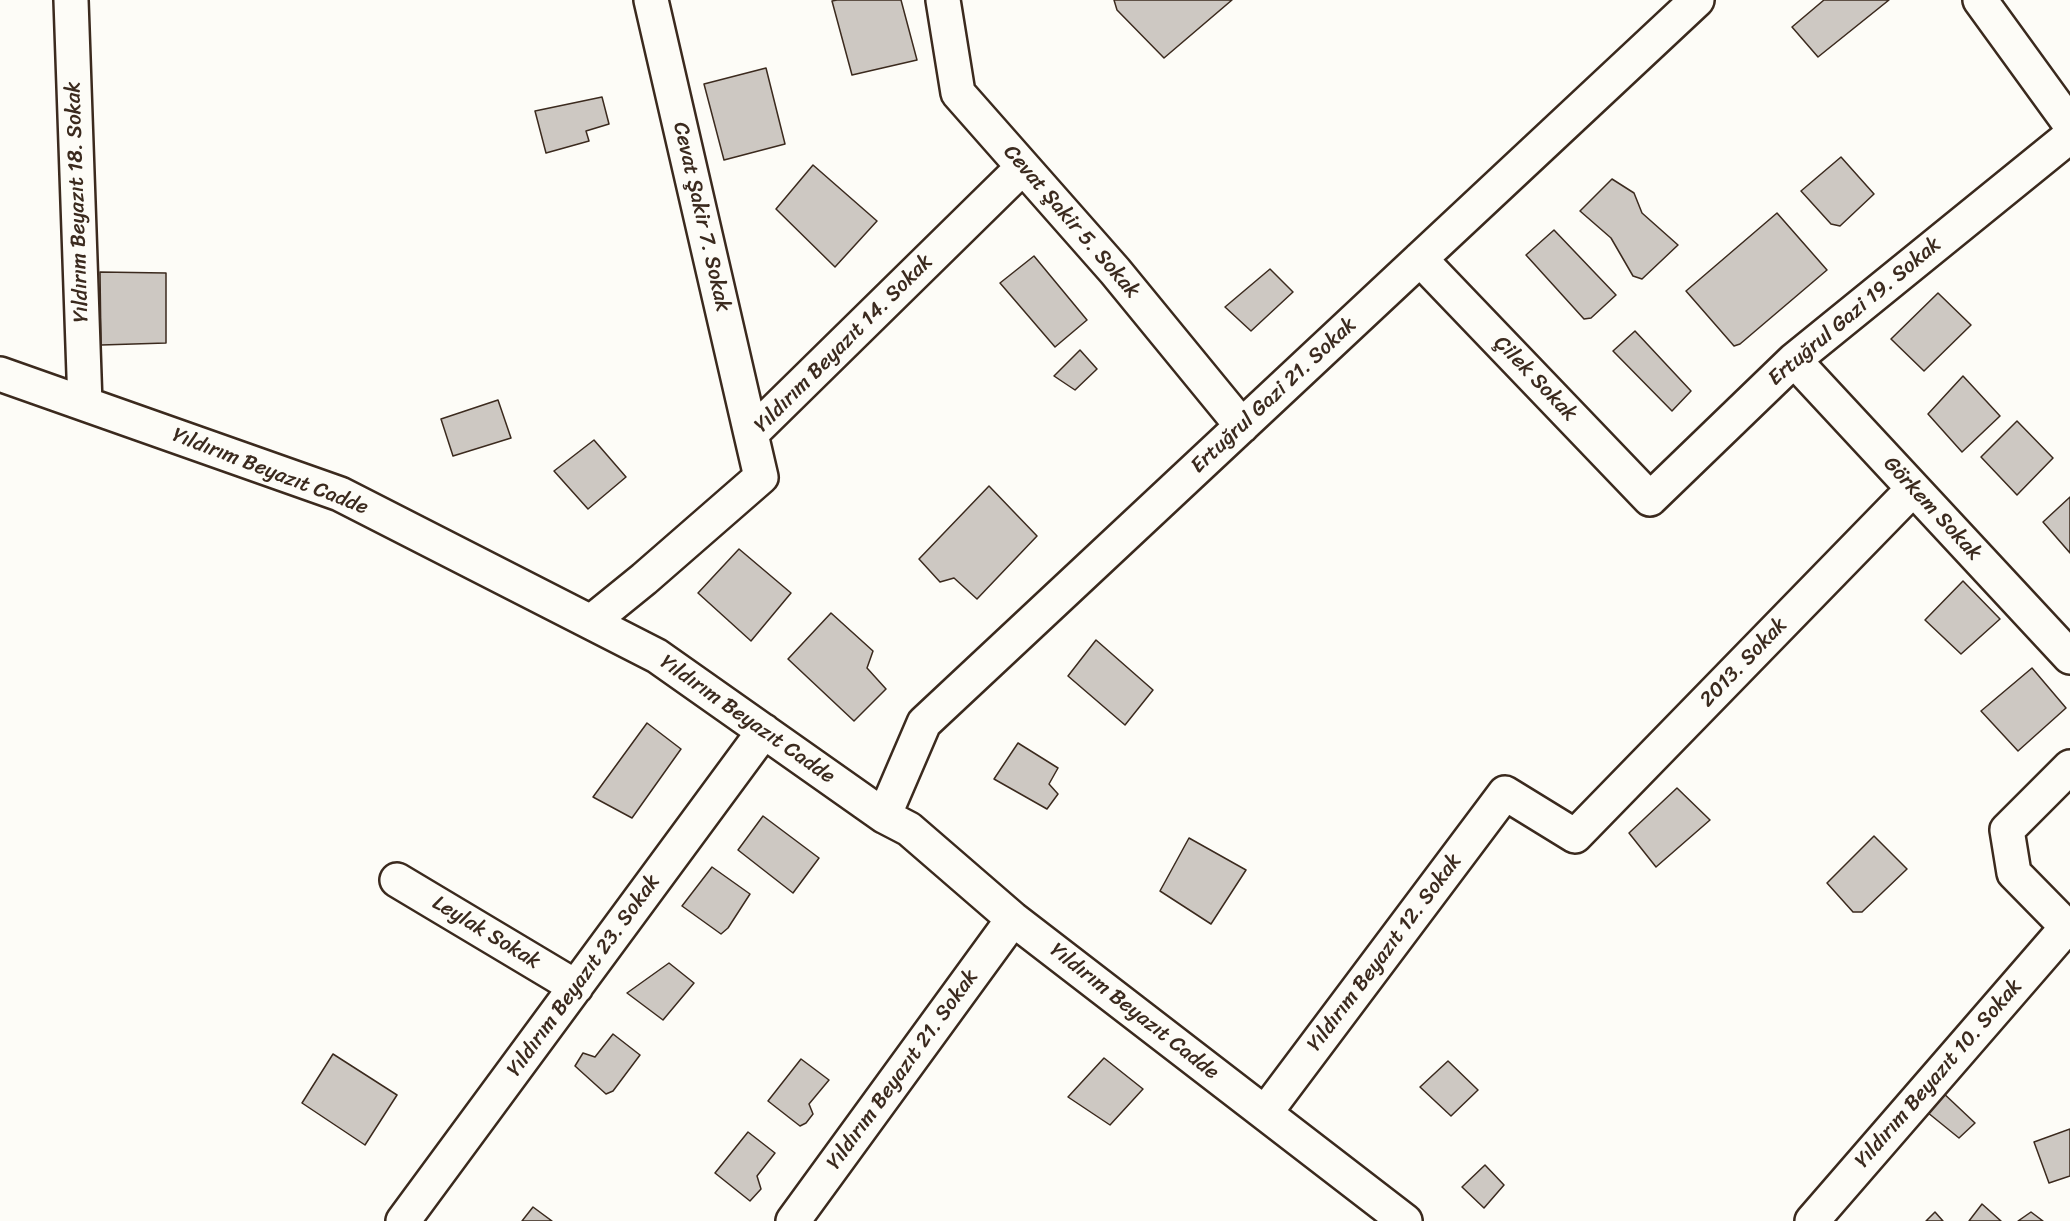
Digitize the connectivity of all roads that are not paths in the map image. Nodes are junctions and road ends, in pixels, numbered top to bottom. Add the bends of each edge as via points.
1 (71, 0) edge
2 (651, 0) edge
3 (943, 0) edge
4 (1697, 0) edge
5 (1980, 0) edge
6 (2070, 124) edge
7 (2070, 136) edge
8 (1023, 167) junction
9 (1420, 259) junction
10 (1794, 360) junction
11 (0, 374) edge
12 (85, 404) junction
13 (1242, 426) junction
14 (751, 434) junction
15 (1913, 489) junction
16 (1650, 499) joint
17 (591, 622) junction
18 (2070, 657) edge
19 (764, 731) junction
20 (2070, 767) edge
21 (1505, 792) joint
22 (884, 816) junction
23 (397, 880) dead end
24 (1013, 919) junction
25 (2068, 929) edge
26 (576, 987) junction
27 (1265, 1113) junction
28 (403, 1221) edge
29 (793, 1221) edge
30 (1405, 1221) edge
31 (1812, 1221) edge

1 - 12 street, Yıldırım Beyazıt 18. Sokak
2 - 14 street, Cevat Şakir 7. Sokak
3 - 8 street, Cevat Şakir 5. Sokak via 958,93
4 - 9 street, Ertuğrul Gazi 21. Sokak
5 - 6 street
7 - 10 street, Ertuğrul Gazi 19. Sokak
8 - 13 street, Cevat Şakir 5. Sokak
8 - 14 street, Yıldırım Beyazıt 14. Sokak
9 - 13 street, Ertuğrul Gazi 21. Sokak
9 - 16 street, Çilek Sokak
10 - 15 street, Görkem Sokak
10 - 16 street, Ertuğrul Gazi 19. Sokak
11 - 12 street, Yıldırım Beyazıt Cadde
12 - 17 street, Yıldırım Beyazıt Cadde via 340,494
13 - 22 street, Ertuğrul Gazi 21. Sokak via 924,723
14 - 17 street, Yıldırım Beyazıt 14. Sokak via 761,477
15 - 18 street, Görkem Sokak
15 - 21 street, 2013. Sokak via 1575,836
17 - 19 street, Yıldırım Beyazıt Cadde via 657,656
19 - 22 street, Yıldırım Beyazıt Cadde
19 - 26 street, Yıldırım Beyazıt 23. Sokak
20 - 25 street via 2007,830 2014,873
21 - 27 street, Yıldırım Beyazıt 12. Sokak
22 - 24 street, Yıldırım Beyazıt Cadde via 909,829
23 - 26 street, Leylak Sokak
24 - 27 street, Yıldırım Beyazıt Cadde
24 - 29 street, Yıldırım Beyazıt 21. Sokak
25 - 31 street, Yıldırım Beyazıt 10. Sokak
26 - 28 street, Yıldırım Beyazıt 23. Sokak
27 - 30 street, Yıldırım Beyazıt Cadde

